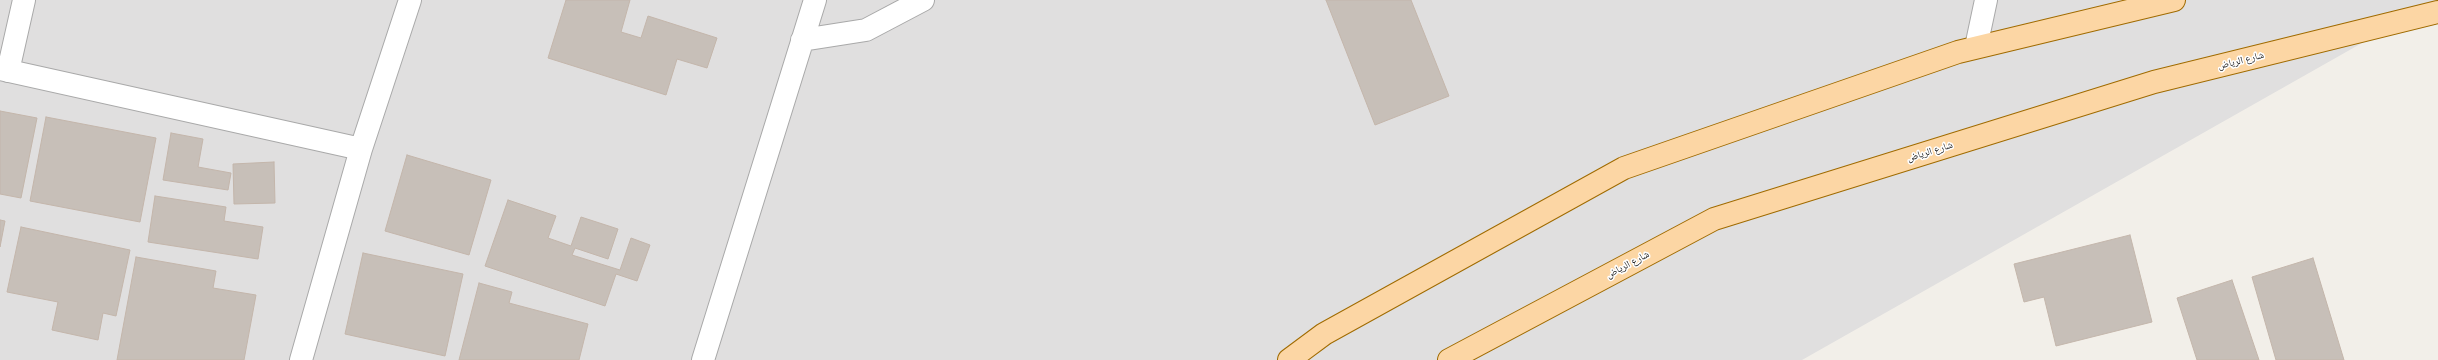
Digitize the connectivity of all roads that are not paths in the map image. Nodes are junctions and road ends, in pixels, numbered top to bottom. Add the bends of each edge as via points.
1 (24, 0) edge
2 (410, 0) edge
3 (815, 0) edge
4 (923, 0) edge
5 (1986, 0) edge
6 (2174, 0) edge
7 (2438, 12) edge
8 (802, 40) junction
9 (1976, 48) junction
10 (4, 70) edge
11 (361, 149) junction
12 (301, 360) edge
13 (703, 360) edge
14 (1289, 360) edge
15 (1449, 360) edge

1 - 10 street
2 - 11 street
3 - 8 street
4 - 8 street via 866,30
5 - 9 street
6 - 9 main road
7 - 15 main road, شارع الرياض via 2154,82 1714,220
8 - 13 street
9 - 14 main road via 1958,52 1624,168 1324,334
10 - 11 street
11 - 12 street

